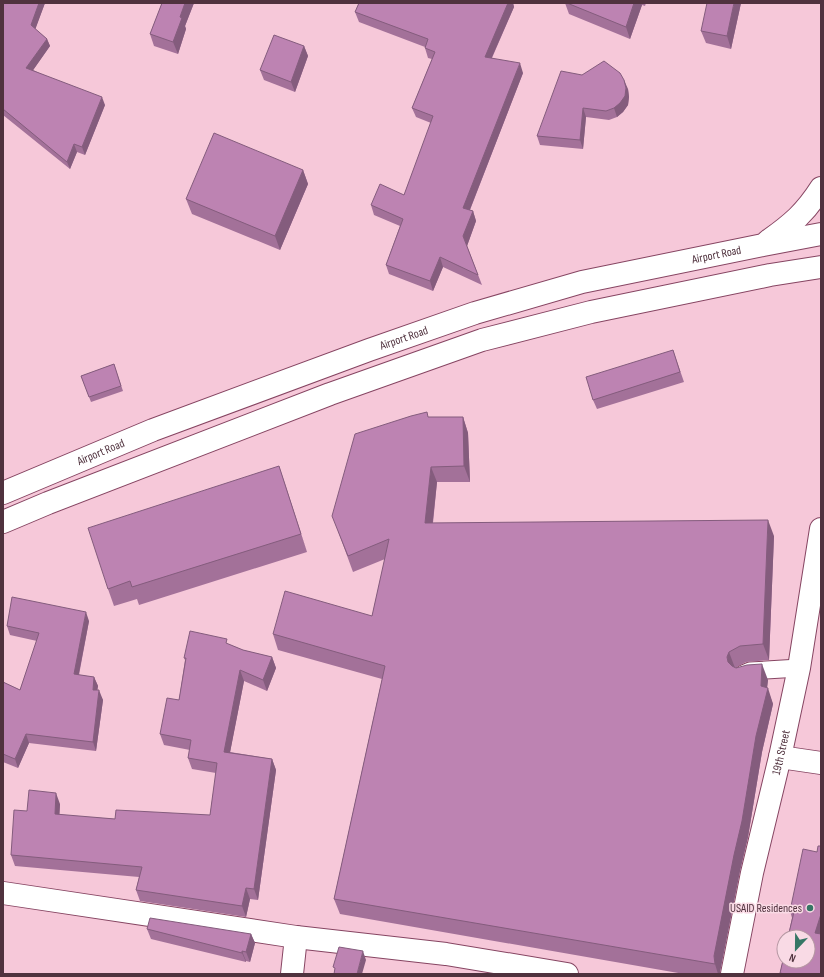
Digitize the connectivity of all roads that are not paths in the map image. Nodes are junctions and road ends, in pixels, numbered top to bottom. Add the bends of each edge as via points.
1 (821, 188) edge
2 (821, 234) edge
3 (763, 245) junction
4 (821, 267) edge
5 (153, 430) junction
6 (166, 458) junction
7 (3, 493) edge
8 (3, 522) edge
9 (821, 529) edge
10 (799, 668) junction
11 (743, 674) edge
12 (780, 757) junction
13 (821, 763) edge
14 (3, 893) edge
15 (296, 937) junction
16 (292, 974) edge
17 (567, 974) edge
18 (732, 974) edge

1 - 3 main road via 792,224
2 - 3 main road, Airport Road
3 - 5 main road, Airport Road via 582,282 475,313
4 - 6 main road via 591,312 482,340 337,392
5 - 6 main road
5 - 7 main road, Airport Road
6 - 8 main road
9 - 10 main road, 19th Street
10 - 11 lane via 750,671
10 - 12 main road, 19th Street
12 - 13 main road
12 - 18 main road, 19th Street via 752,873
14 - 15 main road
15 - 16 main road
15 - 17 main road via 446,954

